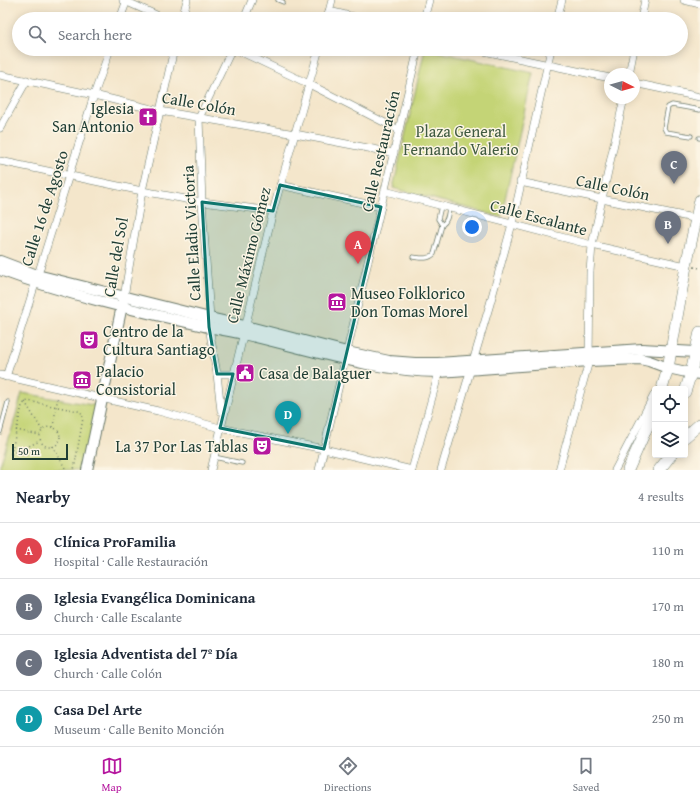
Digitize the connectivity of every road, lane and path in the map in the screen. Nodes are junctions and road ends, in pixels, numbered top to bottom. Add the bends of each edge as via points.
1 (187, 0) edge
2 (252, 0) edge
3 (278, 0) edge
4 (332, 0) edge
5 (429, 0) edge
6 (562, 0) edge
7 (645, 0) edge
8 (684, 0) edge
9 (125, 1) edge
10 (283, 2) dead end
11 (700, 4) edge
12 (122, 12) edge
13 (149, 12) edge
14 (184, 12) edge
15 (247, 12) edge
16 (329, 12) edge
17 (426, 12) edge
18 (559, 12) edge
19 (642, 12) edge
20 (108, 56) edge
21 (172, 56) edge
22 (229, 56) edge
23 (250, 56) edge
24 (317, 56) edge
25 (416, 56) edge
26 (508, 56) edge
27 (549, 56) edge
28 (633, 56) edge
29 (547, 64) junction
30 (630, 68) edge
31 (0, 75) edge
32 (604, 77) edge
33 (27, 80) junction
34 (309, 84) junction
35 (640, 84) edge
36 (94, 95) junction
37 (700, 97) edge
38 (623, 104) edge
39 (700, 110) edge
40 (160, 111) junction
41 (199, 118) junction
42 (0, 128) edge
43 (399, 130) junction
44 (295, 134) junction
45 (691, 136) dead end
46 (394, 154) junction
47 (0, 161) edge
48 (70, 175) junction
49 (520, 182) junction
50 (280, 186) junction
51 (142, 191) junction
52 (385, 191) junction
53 (602, 199) junction
54 (700, 200) edge
55 (202, 202) junction
56 (382, 207) junction
57 (445, 207) junction
58 (273, 211) junction
59 (698, 219) edge
60 (512, 224) junction
61 (442, 225) junction
62 (592, 245) junction
63 (413, 257) dead end
64 (0, 261) edge
65 (686, 266) junction
66 (0, 270) edge
67 (36, 279) junction
68 (123, 302) junction
69 (210, 323) junction
70 (244, 330) junction
71 (700, 332) edge
72 (671, 351) junction
73 (699, 353) edge
74 (346, 356) junction
75 (589, 358) junction
76 (472, 366) junction
77 (439, 368) junction
78 (668, 368) junction
79 (217, 374) junction
80 (233, 374) junction
81 (697, 374) edge
82 (3, 376) edge
83 (661, 386) edge
84 (688, 388) edge
85 (59, 389) junction
86 (102, 399) junction
87 (652, 399) edge
88 (8, 402) dead end
89 (25, 402) junction
90 (56, 407) junction
91 (652, 416) edge
92 (700, 424) edge
93 (221, 425) junction
94 (53, 427) junction
95 (16, 430) junction
96 (42, 430) junction
97 (0, 432) edge
98 (688, 434) edge
99 (40, 435) junction
100 (41, 441) junction
101 (53, 446) junction
102 (324, 449) junction
103 (214, 457) junction
104 (660, 458) edge
105 (669, 458) edge
106 (242, 463) dead end
107 (66, 470) edge
108 (74, 470) edge
109 (87, 470) edge
110 (210, 470) edge
111 (319, 470) edge
112 (412, 470) edge
113 (441, 470) edge
114 (559, 470) edge
115 (615, 470) edge
116 (628, 470) edge
117 (655, 470) edge
118 (659, 470) edge

1 - 14 street
2 - 15 street
3 - 10 lane
4 - 16 street
5 - 17 street
6 - 18 street
7 - 19 street
8 - 11 street
9 - 12 street
9 - 13 street
20 - 36 street, Calle 16 de Agosto
21 - 40 street, Calle del Sol
22 - 41 street, Calle Eladio Victoria
23 - 34 street
24 - 34 street, Calle Máximo Gómez
25 - 43 street, Calle Restauración
26 - 29 street
27 - 29 street
28 - 30 street
29 - 32 street
29 - 49 street
31 - 33 street, Calle Colón
33 - 36 street, Calle Colón
33 - 42 street
34 - 43 street
34 - 44 street, Calle Máximo Gómez
35 - 37 street
36 - 40 street, Calle Colón
36 - 48 street, Calle 16 de Agosto
38 - 53 street
39 - 45 lane via 672,104 668,108 664,128 666,132
40 - 41 street, Calle Colón
40 - 51 street, Calle del Sol
41 - 44 street, Calle Colón
41 - 55 street, Calle Eladio Victoria
43 - 46 street, Calle Restauración
44 - 46 street, Calle Colón
44 - 50 street, Calle Máximo Gómez
46 - 52 street, Calle Restauración
47 - 48 street
48 - 51 street
48 - 67 street, Calle 16 de Agosto
49 - 53 street, Calle Colón
49 - 60 street
50 - 56 street
50 - 58 street, Calle Máximo Gómez
51 - 55 street
51 - 68 street, Calle del Sol
52 - 56 street, Calle Restauración
52 - 57 street, Calle Escalante
53 - 59 street, Calle Colón
53 - 62 street
54 - 59 main road
55 - 58 street
55 - 69 street, Calle Eladio Victoria
56 - 74 street, Calle Restauración
57 - 60 street, Calle Escalante
57 - 61 lane via 447,220
57 - 61 lane via 438,219
58 - 70 street, Calle Máximo Gómez
59 - 65 main road
60 - 62 street, Calle Escalante
60 - 76 street
61 - 63 lane via 434,254 426,259
62 - 65 street, Calle Escalante
62 - 75 street
64 - 67 main road
65 - 72 main road
66 - 67 main road
67 - 68 main road
67 - 82 street, Calle 16 de Agosto
68 - 69 main road
68 - 86 main road, Calle del Sol
69 - 70 main road
69 - 79 street, Calle Eladio Victoria
70 - 74 main road
70 - 80 street, Calle Máximo Gómez
71 - 73 main road
72 - 73 main road
72 - 75 main road via 642,349
72 - 78 main road
73 - 81 main road
74 - 77 main road
74 - 102 street, Calle Restauración
75 - 76 main road
75 - 78 main road via 640,359
75 - 114 street
76 - 77 main road
76 - 113 street
77 - 112 street
78 - 81 main road
78 - 83 main road
79 - 80 street
79 - 93 street, Calle Eladio Victoria
80 - 93 street, Calle Máximo Gómez
81 - 84 main road
82 - 85 street
85 - 86 street
85 - 90 path
86 - 93 street
86 - 109 main road, Calle del Sol
87 - 115 street
88 - 97 lane
89 - 90 path
89 - 95 path
89 - 96 path
90 - 94 path
90 - 108 path via 78,411 83,415
91 - 116 main road
92 - 98 main road
93 - 102 street
93 - 103 street, Calle Máximo Gómez
94 - 96 path
94 - 101 path via 59,435 57,443
95 - 99 path
95 - 100 path via 11,454
96 - 99 path
99 - 100 path
100 - 101 path via 44,445
101 - 107 path
102 - 111 street, Calle Restauración
102 - 112 street
103 - 106 lane
103 - 110 street, Calle Máximo Gómez
104 - 117 main road
105 - 118 main road

